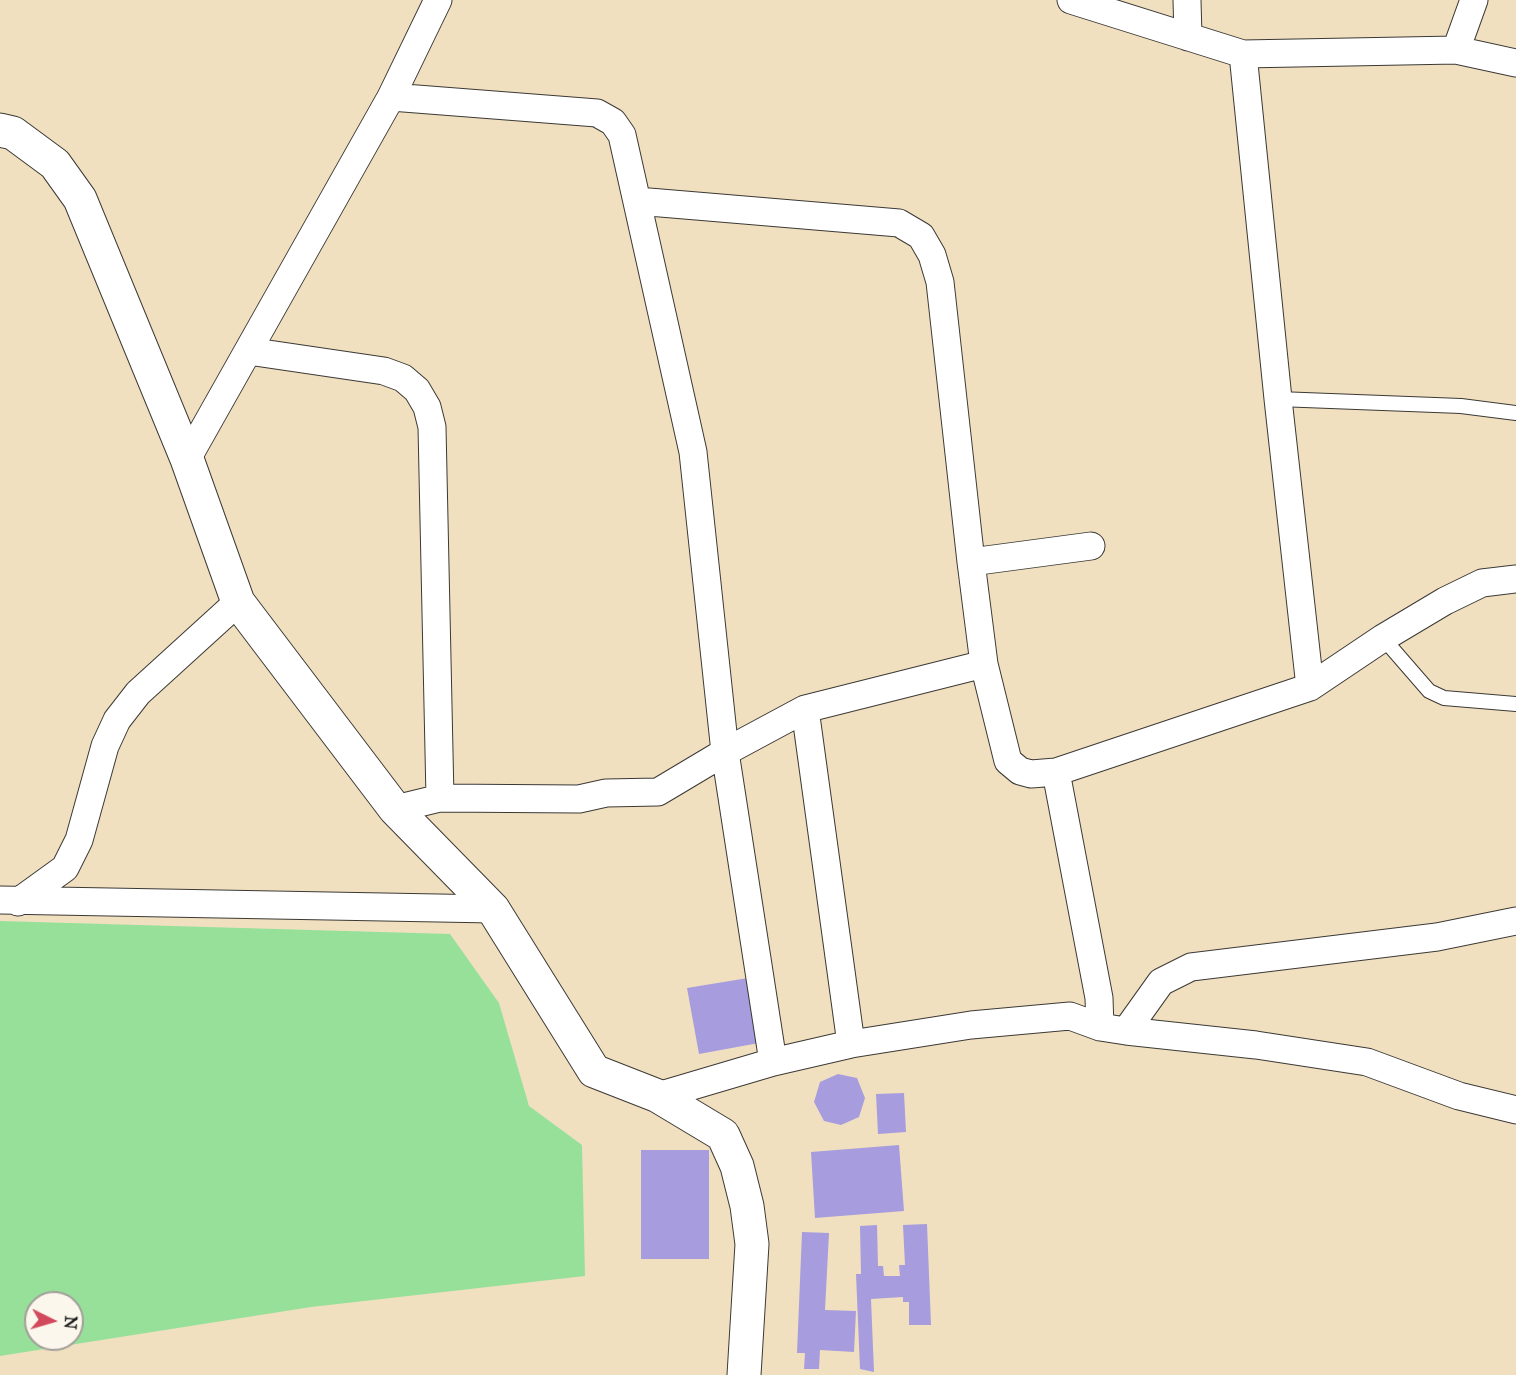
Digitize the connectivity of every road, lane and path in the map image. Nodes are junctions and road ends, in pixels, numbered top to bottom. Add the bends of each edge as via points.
1 (438, 0) edge
2 (1071, 0) edge
3 (1187, 0) edge
4 (1474, 0) edge
5 (1188, 37) junction
6 (1456, 50) junction
7 (1243, 54) junction
8 (1516, 63) edge
9 (391, 97) junction
10 (0, 130) edge
11 (637, 201) junction
12 (248, 351) junction
13 (1278, 399) junction
14 (1516, 413) edge
15 (186, 459) junction
16 (1091, 546) dead end
17 (970, 562) junction
18 (1516, 579) edge
19 (238, 602) junction
20 (1383, 638) junction
21 (984, 664) junction
22 (1310, 687) junction
23 (1516, 704) edge
24 (806, 710) junction
25 (725, 752) junction
26 (1056, 772) junction
27 (440, 798) junction
28 (395, 809) junction
29 (9, 901) edge
30 (493, 909) junction
31 (1516, 921) edge
32 (1113, 1029) junction
33 (851, 1044) junction
34 (773, 1062) junction
35 (658, 1096) junction
36 (1516, 1110) edge
37 (744, 1375) edge

1 - 9 street
2 - 5 street
3 - 5 street
4 - 6 street
5 - 7 street
6 - 7 street
6 - 8 street
7 - 13 street
9 - 11 street via 597,113 613,122 622,135
9 - 12 street
10 - 15 street via 13,133 56,164 80,199
11 - 17 street via 899,223 921,236 940,282
11 - 25 street via 693,452
12 - 15 street
12 - 27 street via 384,371 403,378 417,390 427,407 432,427
13 - 14 lane via 1461,406
13 - 22 street
15 - 19 street
16 - 17 street
17 - 21 street
18 - 20 street via 1482,583 1445,600
19 - 28 street
19 - 29 street via 138,693 117,720 105,746 79,840 66,868
20 - 22 street
20 - 23 lane via 1429,691 1444,698
21 - 24 street
21 - 26 street via 1008,761 1031,774
22 - 26 street
24 - 25 street
24 - 33 street
25 - 27 street via 658,792 606,793 579,799
25 - 34 street
26 - 32 street via 1099,998
27 - 28 street
28 - 30 street
29 - 30 street
30 - 35 street via 594,1071
31 - 32 street via 1437,937 1191,967 1161,982
32 - 33 street via 1070,1016 971,1025
32 - 36 street via 1366,1062 1459,1096
33 - 34 street
34 - 35 street
35 - 37 street via 723,1135 737,1166 752,1244

